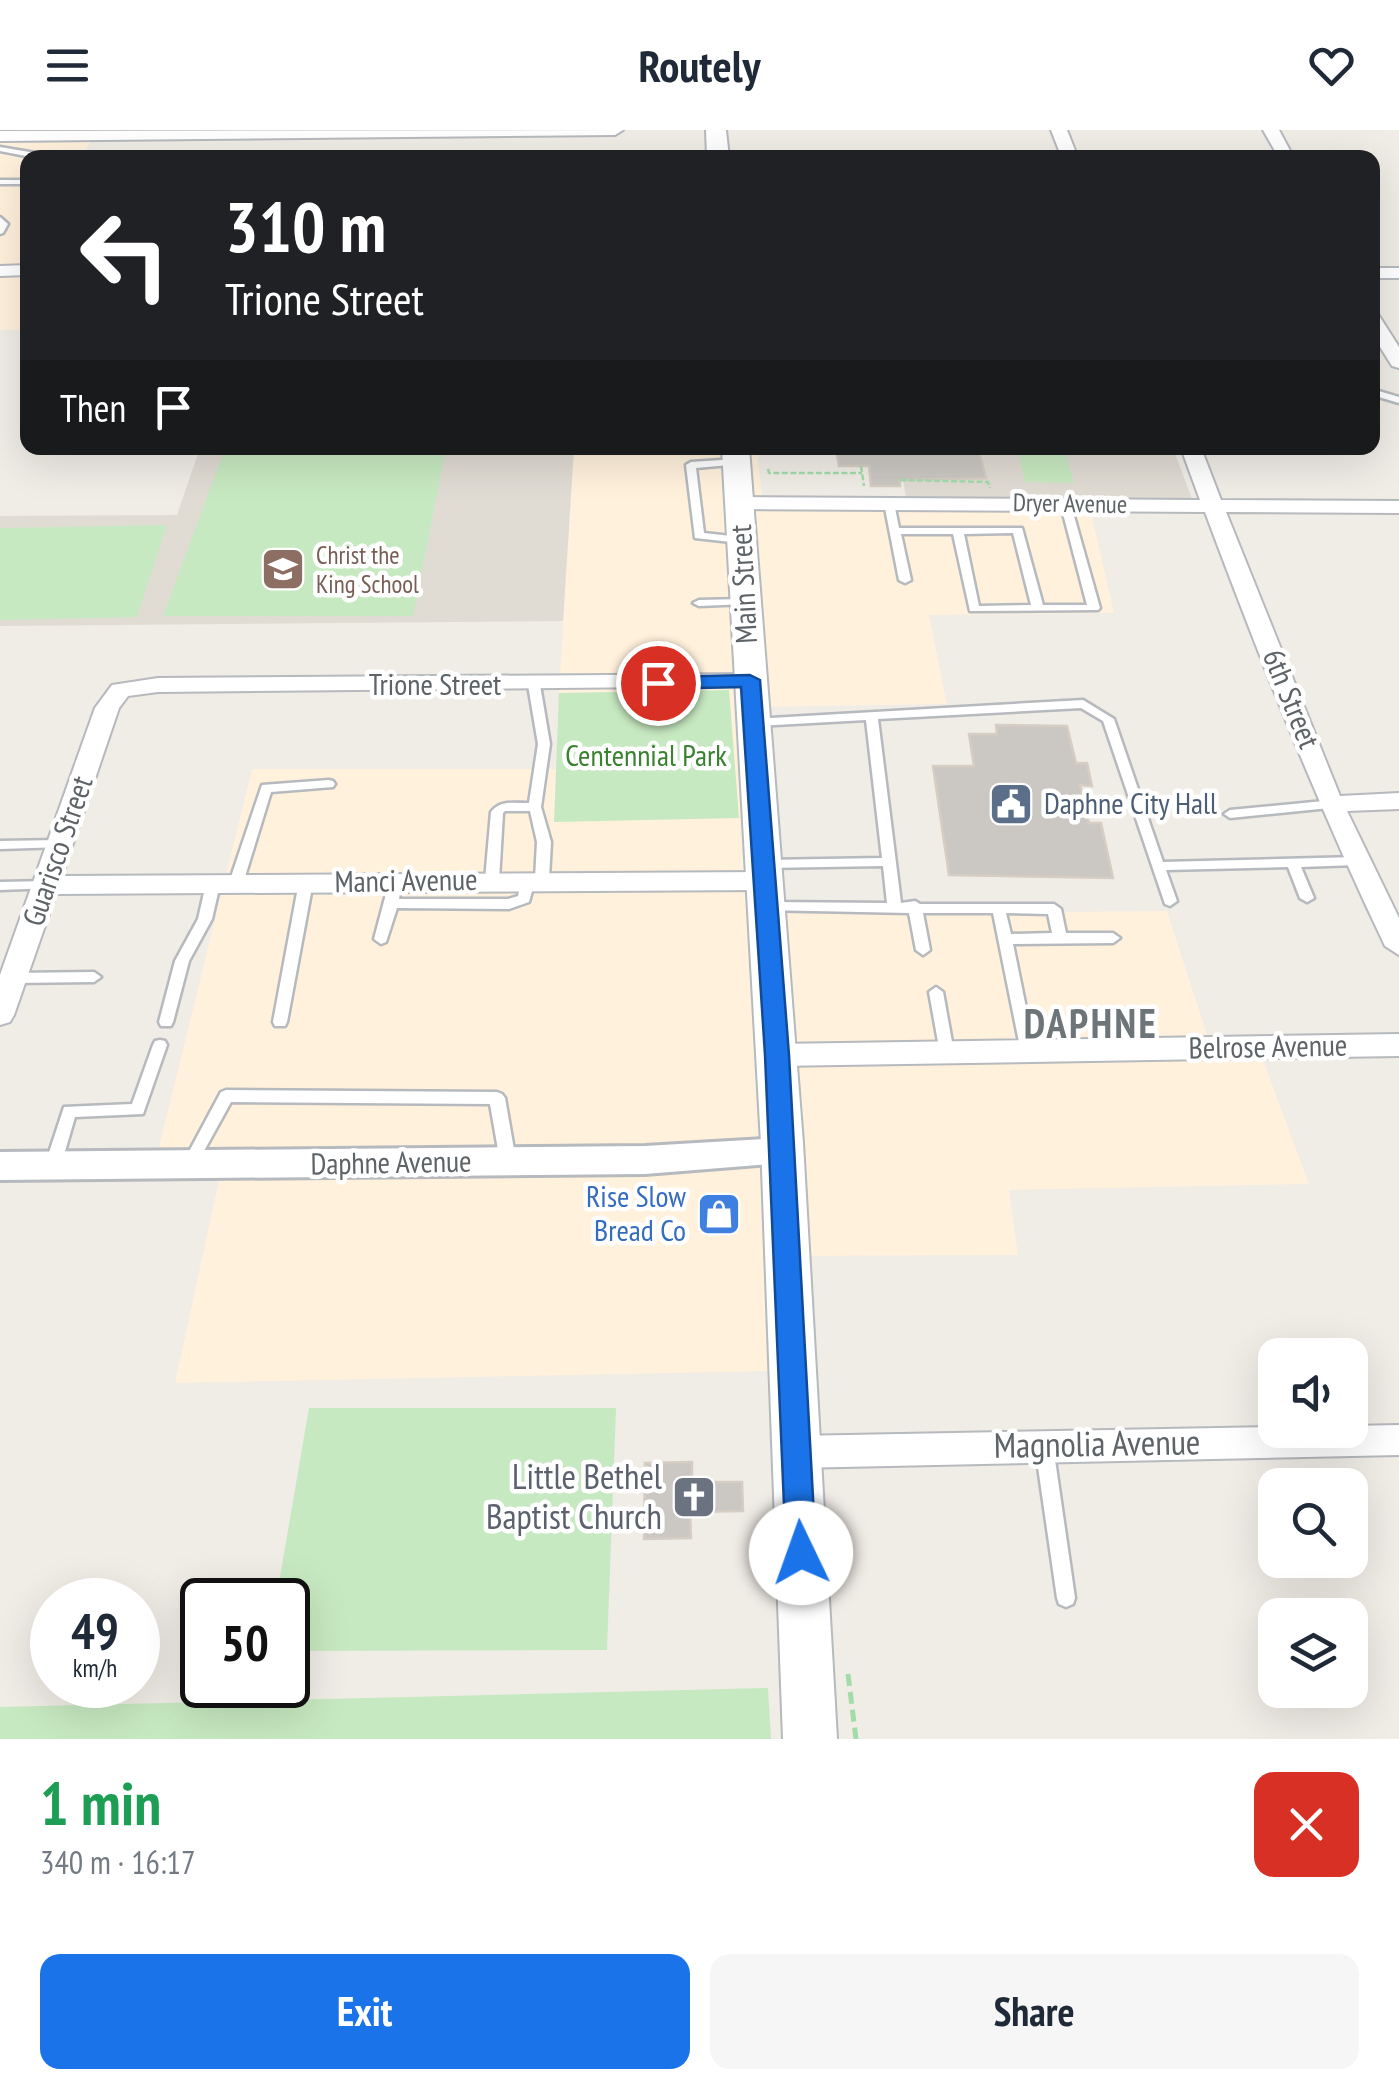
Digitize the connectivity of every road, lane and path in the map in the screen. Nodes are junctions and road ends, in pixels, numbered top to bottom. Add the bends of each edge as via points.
1 (616, 130) edge
2 (15, 132) edge
3 (107, 132) edge
4 (0, 134) edge
5 (429, 138) edge
6 (0, 219) edge
7 (0, 231) edge
8 (1380, 331) edge
9 (1399, 362) edge
10 (1194, 455) edge
11 (746, 459) edge
12 (861, 466) dead end
13 (862, 472) junction
14 (809, 473) junction
15 (870, 481) dead end
16 (810, 482) dead end
17 (889, 502) junction
18 (1011, 502) junction
19 (1065, 502) junction
20 (1212, 505) junction
21 (1399, 506) edge
22 (740, 522) junction
23 (958, 530) junction
24 (1018, 530) junction
25 (897, 531) junction
26 (905, 580) dead end
27 (743, 602) junction
28 (699, 603) dead end
29 (1038, 608) junction
30 (750, 680) junction
31 (534, 685) junction
32 (120, 690) joint
33 (872, 717) junction
34 (750, 722) junction
35 (329, 784) dead end
36 (1399, 801) edge
37 (1334, 804) junction
38 (535, 807) junction
39 (1230, 814) dead end
40 (59, 844) junction
41 (0, 845) edge
42 (1356, 861) junction
43 (889, 862) junction
44 (1293, 862) junction
45 (1158, 866) junction
46 (535, 879) junction
47 (492, 880) junction
48 (306, 882) junction
49 (225, 883) junction
50 (766, 884) junction
51 (47, 885) junction
52 (0, 886) edge
53 (393, 892) junction
54 (1307, 898) dead end
55 (1170, 901) dead end
56 (894, 905) junction
57 (915, 906) junction
58 (998, 910) junction
59 (1060, 938) junction
60 (1113, 938) dead end
61 (381, 939) dead end
62 (1004, 939) junction
63 (1399, 946) edge
64 (923, 950) dead end
65 (94, 977) dead end
66 (936, 992) dead end
67 (6, 993) edge
68 (166, 1022) dead end
69 (280, 1022) dead end
70 (160, 1045) dead end
71 (1399, 1045) edge
72 (1028, 1052) junction
73 (947, 1054) junction
74 (777, 1055) junction
75 (782, 1152) junction
76 (508, 1161) junction
77 (189, 1165) junction
78 (0, 1166) edge
79 (52, 1166) junction
80 (1399, 1440) edge
81 (1044, 1444) junction
82 (795, 1452) junction
83 (1066, 1598) dead end
84 (810, 1739) edge

1 - 5 street
2 - 3 street
2 - 4 street
3 - 5 street
6 - 7 lane
8 - 9 street
10 - 20 street, 6th Street
11 - 14 path via 768,473
11 - 22 main road, Main Street
12 - 13 path
13 - 14 path
13 - 15 path via 864,484
14 - 16 path
17 - 18 street, Dryer Avenue
17 - 22 street, Dryer Avenue
17 - 25 lane
18 - 19 street, Dryer Avenue
18 - 24 lane
19 - 20 street, Dryer Avenue
19 - 29 lane via 1094,608
20 - 21 street, Dryer Avenue
20 - 37 street, 6th Street
22 - 27 main road, Main Street
23 - 24 lane
23 - 25 lane
23 - 29 lane via 974,609
24 - 29 lane
25 - 26 lane
27 - 28 lane
27 - 30 main road, Main Street
30 - 31 street, Trione Street
30 - 34 main road, Main Street
31 - 32 street, Trione Street
31 - 38 lane via 544,744
32 - 40 street, Guarisco Street via 107,708
33 - 34 lane
33 - 43 lane
33 - 45 lane via 1083,704 1108,719
34 - 50 main road, Main Street
35 - 49 lane via 266,788
36 - 37 street
37 - 39 lane
37 - 42 street, 6th Street
38 - 46 lane via 544,842
38 - 47 lane via 497,812
40 - 41 lane
40 - 51 street, Guarisco Street
42 - 44 lane
42 - 63 street, 6th Street
43 - 50 lane
43 - 56 lane
44 - 45 lane
44 - 54 lane
45 - 55 lane
46 - 47 street, Manci Avenue
46 - 50 street, Manci Avenue
46 - 53 lane via 519,902
47 - 53 street, Manci Avenue
48 - 49 street, Manci Avenue
48 - 53 street, Manci Avenue
48 - 69 lane
49 - 51 street, Manci Avenue
49 - 68 lane via 182,960
50 - 56 lane
50 - 74 main road, Main Street
51 - 52 lane
51 - 67 street, Guarisco Street
53 - 61 lane
56 - 57 lane
57 - 58 lane
57 - 64 lane
58 - 59 lane via 1054,909
58 - 62 lane
59 - 60 lane
59 - 62 lane
62 - 72 lane
65 - 67 lane
66 - 73 lane
70 - 79 lane via 138,1110 70,1111
71 - 72 street, Belrose Avenue
72 - 73 street, Belrose Avenue
73 - 74 street, Belrose Avenue
74 - 75 main road, Main Street
75 - 76 street, Daphne Avenue
75 - 82 main road, Main Street
76 - 77 street, Daphne Avenue
76 - 77 lane via 497,1098 226,1096
77 - 79 street, Daphne Avenue
78 - 79 street, Daphne Avenue
80 - 81 street, Magnolia Avenue
81 - 82 street, Magnolia Avenue
81 - 83 lane
82 - 84 main road, Main Street

